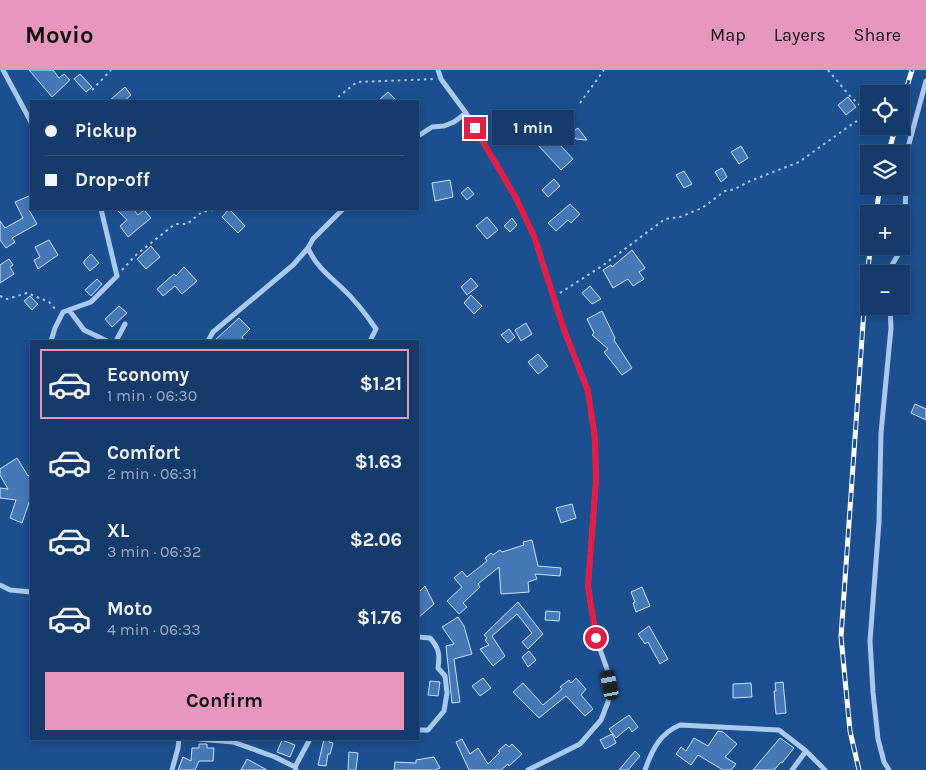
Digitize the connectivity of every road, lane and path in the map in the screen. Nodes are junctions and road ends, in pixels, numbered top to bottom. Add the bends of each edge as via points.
1 (3, 70) edge
2 (111, 70) edge
3 (438, 70) edge
4 (604, 70) edge
5 (828, 70) edge
6 (441, 79) junction
7 (926, 81) edge
8 (92, 90) dead end
9 (334, 100) edge
10 (580, 103) dead end
11 (860, 106) edge
12 (466, 113) junction
13 (30, 120) edge
14 (860, 120) edge
15 (419, 135) edge
16 (101, 210) edge
17 (214, 210) edge
18 (342, 210) edge
19 (308, 248) junction
20 (892, 265) edge
21 (118, 276) junction
22 (0, 296) edge
23 (554, 297) junction
24 (69, 310) junction
25 (890, 315) edge
26 (61, 316) junction
27 (124, 324) dead end
28 (51, 340) edge
29 (105, 340) edge
30 (116, 340) edge
31 (209, 340) edge
32 (370, 340) edge
33 (0, 585) edge
34 (30, 592) edge
35 (419, 637) edge
36 (419, 730) edge
37 (179, 740) edge
38 (210, 740) edge
39 (309, 740) edge
40 (806, 751) junction
41 (295, 768) edge
42 (172, 770) edge
43 (528, 770) edge
44 (645, 770) edge
45 (792, 770) edge
46 (825, 770) edge
47 (889, 770) edge

1 - 13 street
2 - 8 path
3 - 6 street
4 - 10 path
5 - 11 path
6 - 9 path via 357,82
6 - 12 street
7 - 20 street via 907,151 907,234
12 - 15 street via 454,122 432,127
12 - 23 street via 516,198 534,236
14 - 23 path via 799,162 725,191 702,208 665,219
16 - 21 street
17 - 21 path via 202,212 187,224 168,228 136,255
18 - 19 street
19 - 31 street via 293,265 213,332
19 - 32 street via 323,272 363,309 376,329
21 - 24 street via 91,302
22 - 26 path via 8,298 27,292 48,302
23 - 43 street via 588,391 595,439 596,480 588,586 596,638 610,685 601,720 580,744
24 - 26 street
24 - 29 street via 84,330
25 - 47 street via 870,641 878,739
26 - 28 street
27 - 30 street
33 - 34 street via 10,590
35 - 36 street via 430,638 438,647 438,668 445,676 447,693 444,710 428,730
37 - 42 street
38 - 41 street via 233,742 276,757
39 - 41 street
40 - 44 street via 779,730 680,725 663,735
40 - 45 street
40 - 46 street

